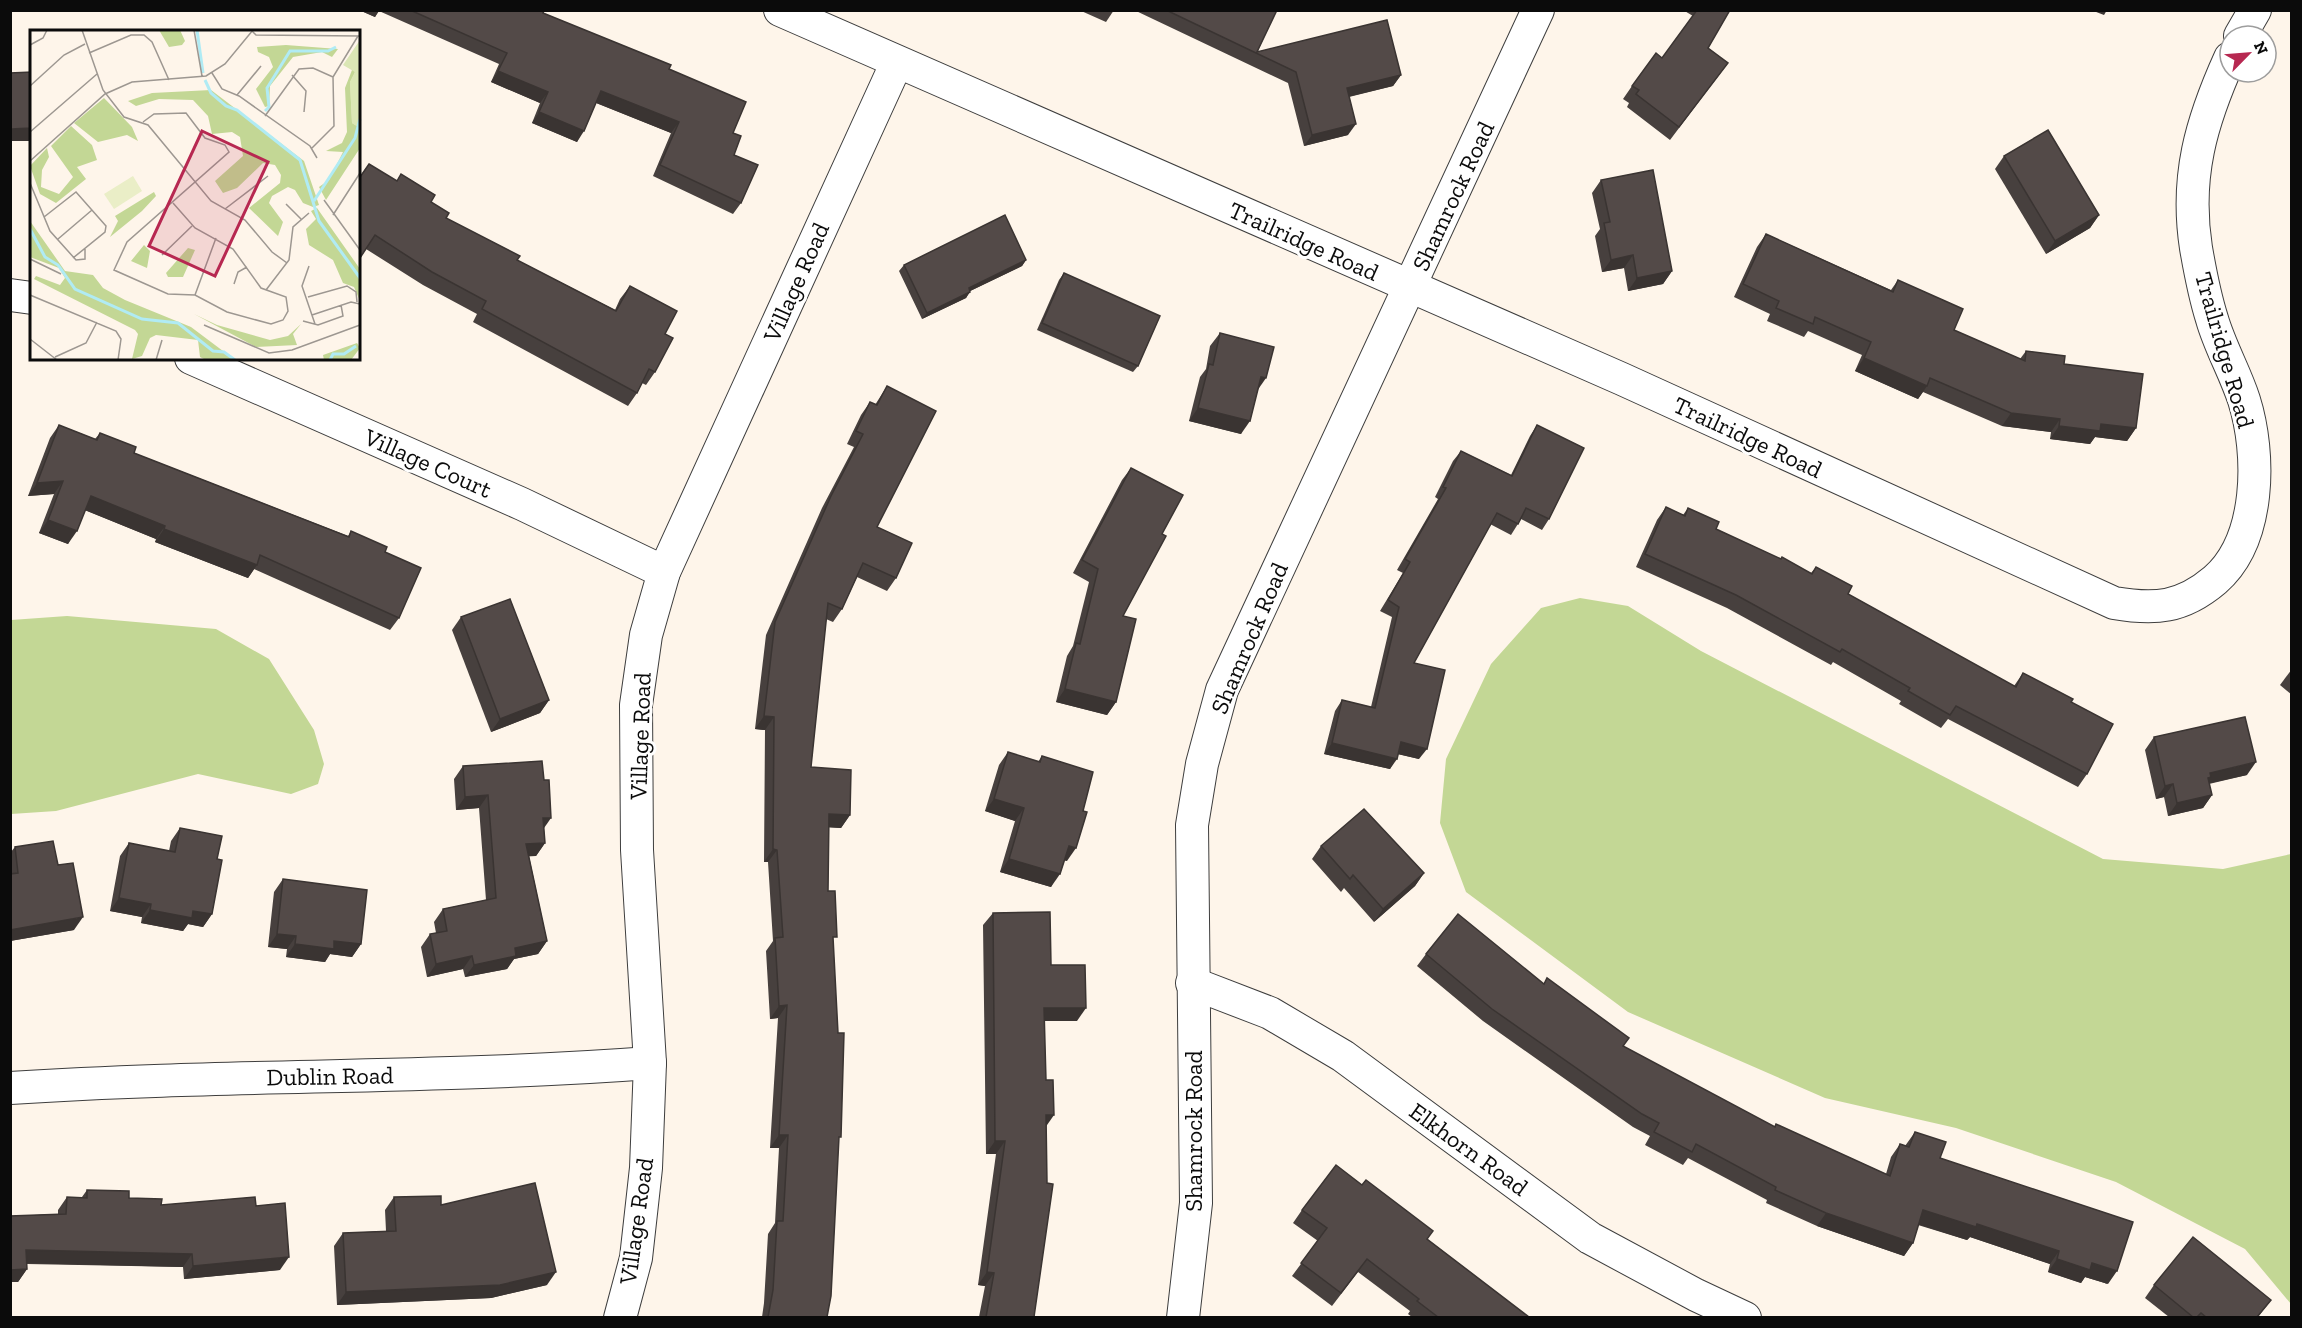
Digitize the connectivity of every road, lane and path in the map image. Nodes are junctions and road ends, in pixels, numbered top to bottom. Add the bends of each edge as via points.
1 (780, 10) edge
2 (1538, 10) edge
3 (2255, 10) edge
4 (2247, 24) edge
5 (897, 62) junction
6 (2218, 84) edge
7 (1411, 288) junction
8 (10, 295) edge
9 (30, 298) edge
10 (196, 360) edge
11 (664, 572) junction
12 (1192, 983) junction
13 (650, 1063) junction
14 (10, 1088) edge
15 (620, 1317) edge
16 (1183, 1317) edge
17 (1745, 1317) edge

1 - 5 street, Trailridge Road
2 - 7 street, Shamrock Road
3 - 4 street
5 - 7 street, Trailridge Road
5 - 11 street, Village Road
6 - 7 street, Trailridge Road via 2194,161 2195,236 2212,319 2244,401 2253,448 2252,496 2242,543 2226,570 2198,594 2175,604 2144,609 2114,603 1622,379
7 - 12 street, Shamrock Road via 1222,690 1202,764 1192,825
8 - 9 street
10 - 11 street, Village Court via 522,504
11 - 13 street, Village Road via 646,635 636,705 637,850
12 - 16 street, Shamrock Road via 1196,1203
12 - 17 street, Elkhorn Road via 1270,1013 1343,1056 1590,1238
13 - 14 street, Dublin Road via 549,1071 130,1080
13 - 15 street, Village Road via 646,1168 636,1258

